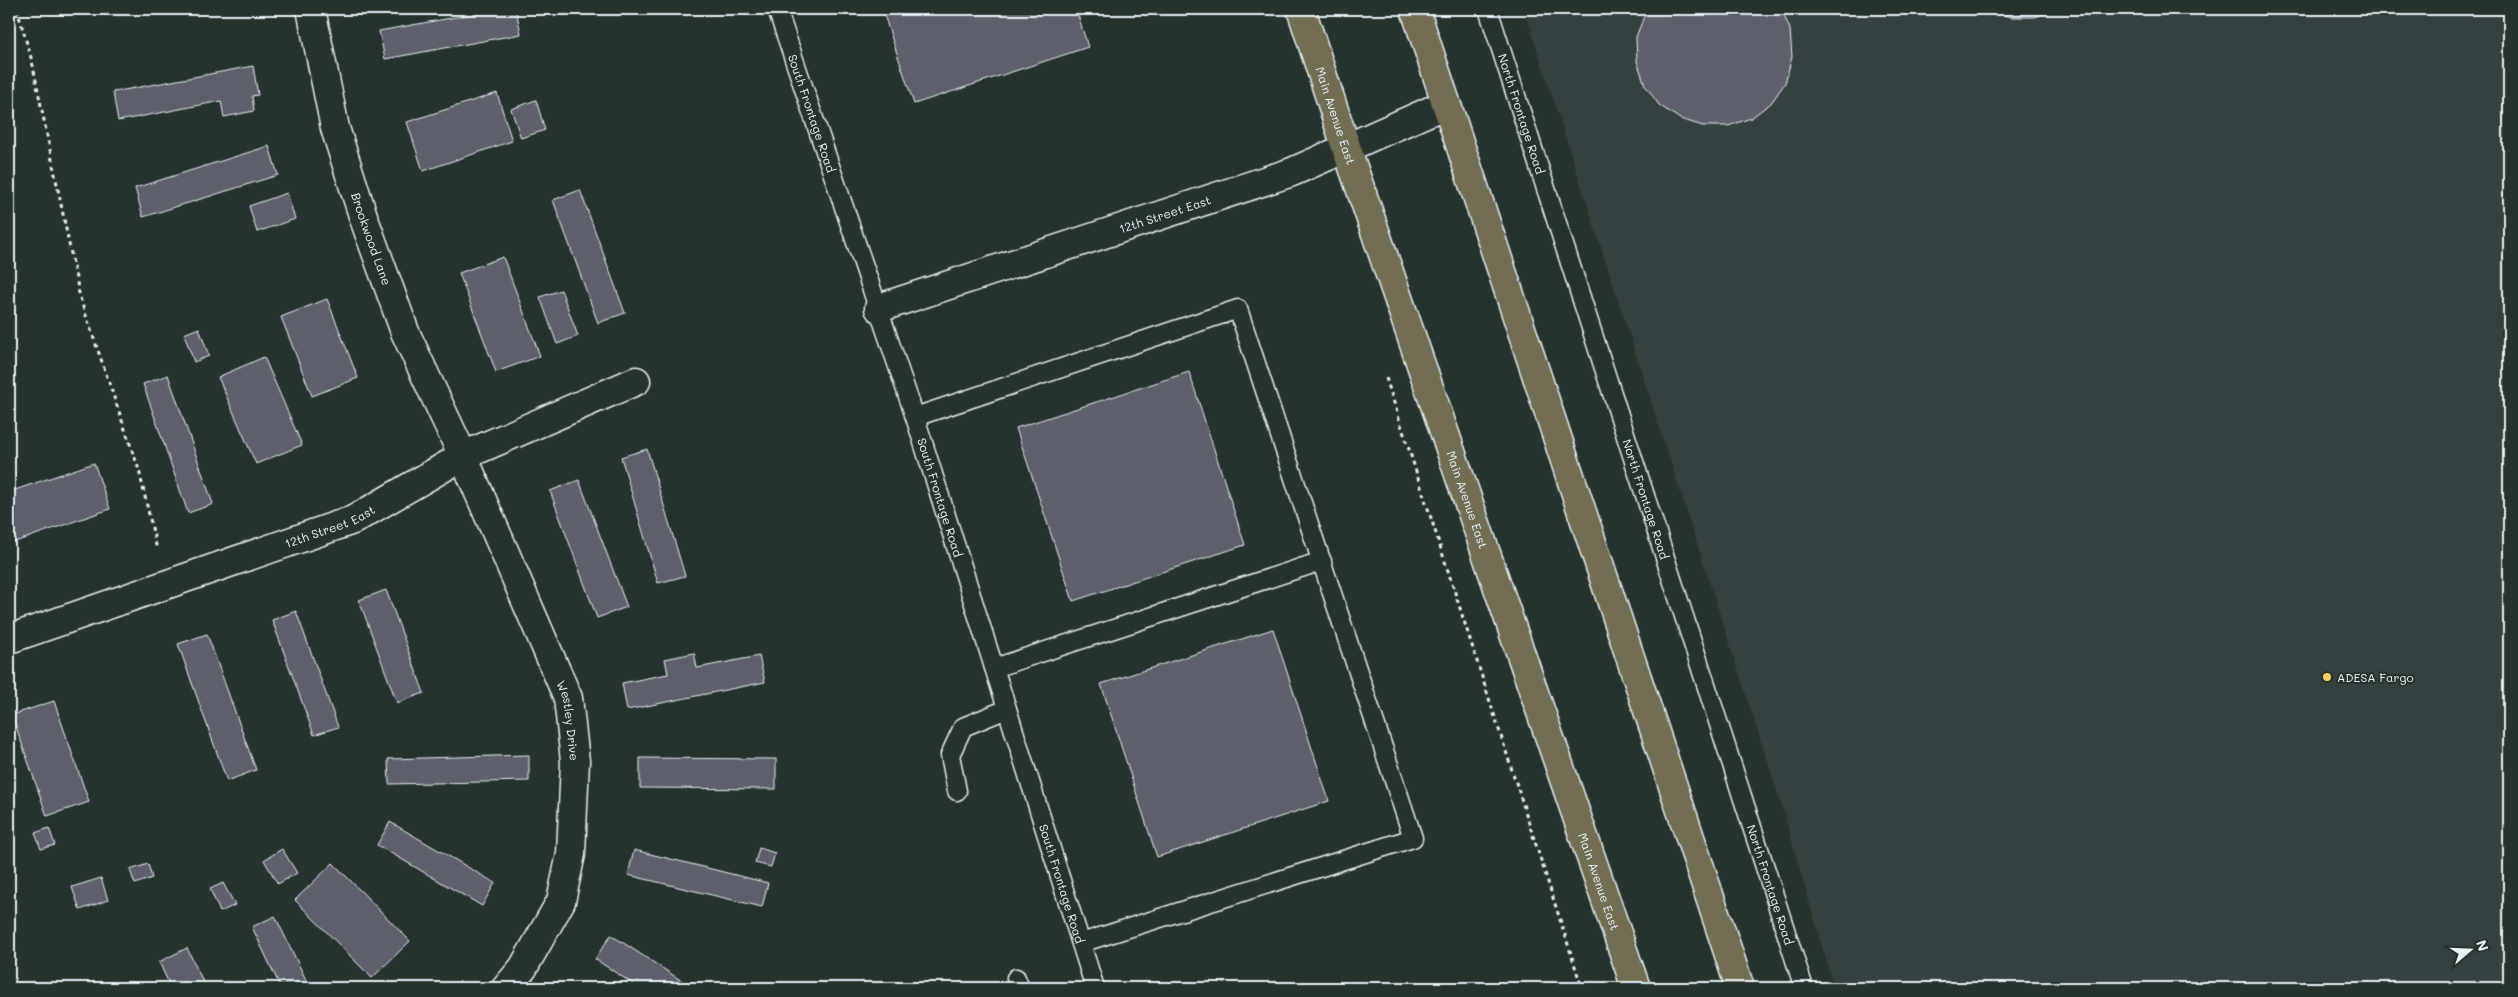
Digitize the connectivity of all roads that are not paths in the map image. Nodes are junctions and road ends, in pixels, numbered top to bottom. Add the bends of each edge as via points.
1 (311, 9) edge
2 (777, 9) edge
3 (1301, 9) edge
4 (1414, 9) edge
5 (1488, 9) edge
6 (1446, 104) junction
7 (1346, 147) junction
8 (879, 308) junction
9 (636, 381) dead end
10 (915, 417) junction
11 (463, 456) junction
12 (1322, 562) junction
13 (9, 639) edge
14 (994, 668) junction
15 (1007, 709) junction
16 (957, 791) dead end
17 (1080, 943) junction
18 (506, 988) edge
19 (1095, 988) edge
20 (1636, 988) edge
21 (1740, 988) edge
22 (1804, 988) edge

1 - 11 street, Brookwood Lane via 335,128 364,219 405,332
2 - 8 lane, South Frontage Road
3 - 7 main road, Main Avenue East
4 - 6 main road
5 - 22 lane, North Frontage Road
6 - 7 street, 12th Street East
6 - 21 main road
7 - 8 street, 12th Street East via 1292,172
7 - 20 main road, Main Avenue East
8 - 10 lane, South Frontage Road
9 - 11 street, 12th Street East
10 - 12 lane via 1238,309
10 - 14 lane, South Frontage Road
11 - 13 street, 12th Street East via 353,520
11 - 18 street, Westley Drive via 568,698 575,761 571,854 562,901 523,968
12 - 14 lane
12 - 17 lane via 1413,838
14 - 15 lane, South Frontage Road
15 - 16 lane via 963,727 950,756
15 - 17 lane, South Frontage Road
17 - 19 lane, South Frontage Road

